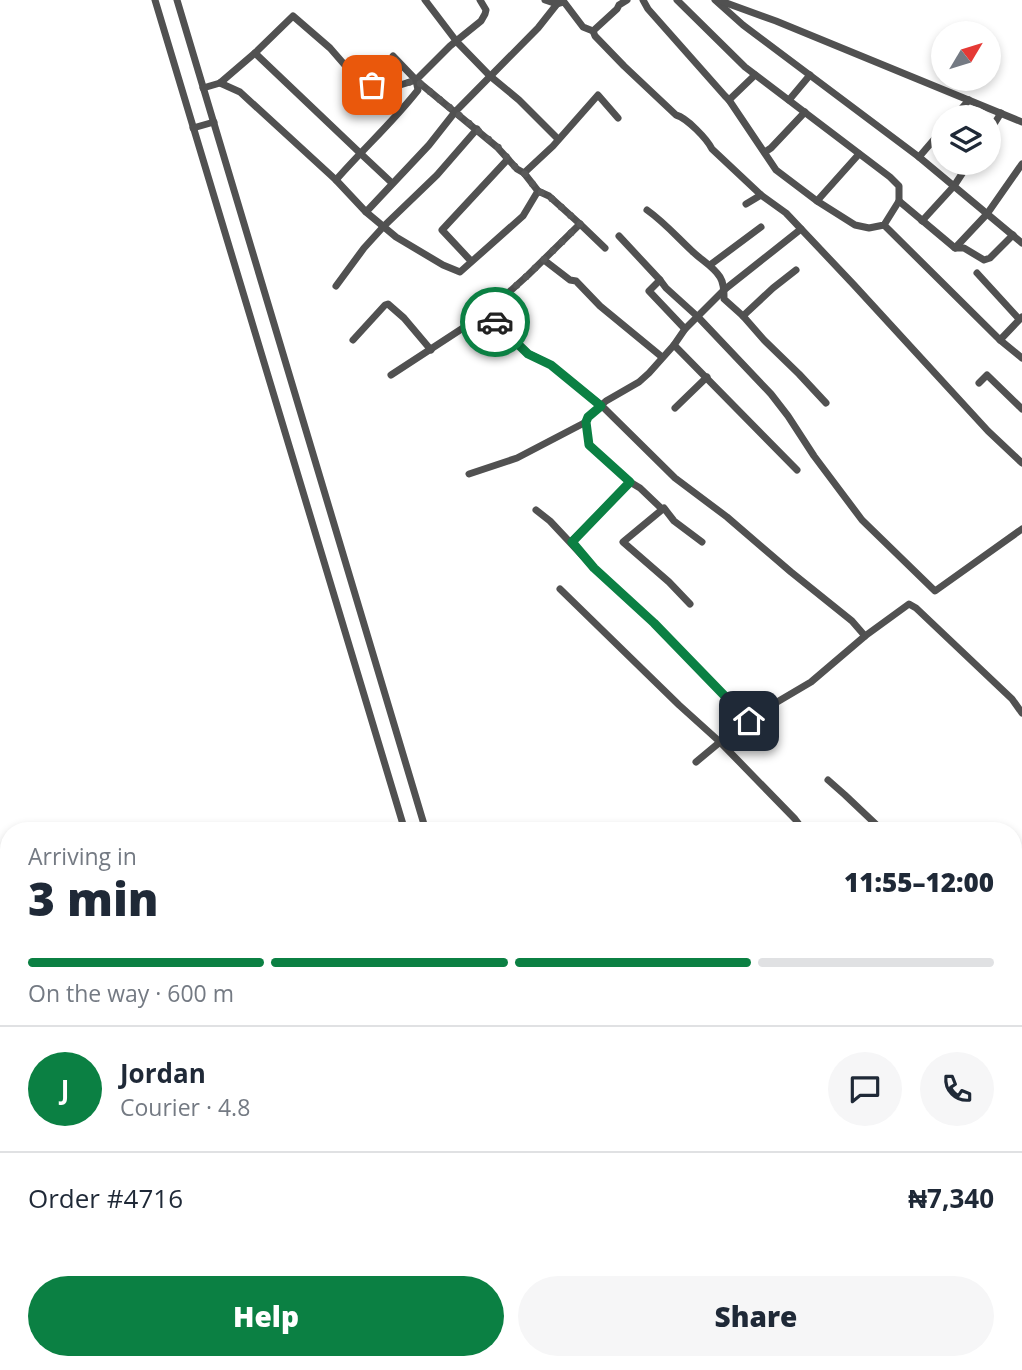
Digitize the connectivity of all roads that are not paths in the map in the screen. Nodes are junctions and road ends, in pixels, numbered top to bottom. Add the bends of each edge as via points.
1 (155, 0) edge
2 (177, 0) edge
3 (425, 0) edge
4 (480, 0) edge
5 (545, 0) edge
6 (643, 0) edge
7 (677, 0) edge
8 (716, 0) edge
9 (555, 2) edge
10 (620, 2) edge
11 (593, 31) junction
12 (457, 42) junction
13 (256, 53) junction
14 (393, 55) dead end
15 (755, 75) junction
16 (810, 75) junction
17 (490, 76) junction
18 (416, 80) junction
19 (220, 83) junction
20 (203, 88) junction
21 (729, 100) junction
22 (789, 100) junction
23 (969, 100) junction
24 (965, 105) edge
25 (981, 105) edge
26 (455, 112) junction
27 (805, 112) junction
28 (1001, 113) edge
29 (618, 118) dead end
30 (214, 122) junction
31 (1022, 122) edge
32 (194, 128) junction
33 (477, 129) junction
34 (558, 139) junction
35 (931, 143) edge
36 (765, 152) junction
37 (359, 153) junction
38 (859, 154) junction
39 (919, 157) junction
40 (508, 159) junction
41 (1021, 166) edge
42 (524, 173) junction
43 (961, 175) edge
44 (336, 180) junction
45 (392, 183) junction
46 (954, 186) junction
47 (538, 191) junction
48 (761, 195) junction
49 (817, 201) junction
50 (899, 201) junction
51 (746, 204) dead end
52 (647, 210) dead end
53 (366, 212) junction
54 (987, 214) junction
55 (922, 221) junction
56 (580, 224) junction
57 (884, 225) junction
58 (384, 226) junction
59 (761, 227) dead end
60 (802, 229) junction
61 (619, 236) dead end
62 (1018, 237) edge
63 (605, 248) dead end
64 (956, 248) junction
65 (544, 260) junction
66 (471, 261) junction
67 (710, 265) junction
68 (796, 270) dead end
69 (977, 273) dead end
70 (660, 279) junction
71 (336, 286) dead end
72 (724, 290) junction
73 (486, 313) junction
74 (743, 316) junction
75 (698, 317) junction
76 (1021, 318) edge
77 (685, 329) junction
78 (354, 340) dead end
79 (1000, 340) junction
80 (674, 345) junction
81 (431, 350) junction
82 (662, 357) junction
83 (1022, 358) edge
84 (391, 375) dead end
85 (707, 377) junction
86 (979, 383) dead end
87 (826, 403) dead end
88 (601, 406) junction
89 (675, 408) dead end
90 (1022, 409) edge
91 (586, 422) junction
92 (1022, 463) edge
93 (797, 470) dead end
94 (469, 474) dead end
95 (630, 482) junction
96 (662, 509) junction
97 (536, 510) dead end
98 (1022, 529) edge
99 (572, 542) junction
100 (702, 542) dead end
101 (560, 589) dead end
102 (690, 604) dead end
103 (865, 636) junction
104 (1022, 713) edge
105 (749, 721) junction
106 (720, 742) junction
107 (696, 762) dead end
108 (828, 780) dead end
109 (402, 822) edge
110 (423, 822) edge
111 (797, 822) edge
112 (874, 822) edge

1 - 32 street
2 - 20 street
3 - 12 street
4 - 12 street via 485,15
5 - 9 street
6 - 21 street
7 - 15 street
8 - 16 street
8 - 23 street
9 - 11 street via 564,2 583,27
9 - 17 street via 538,28
10 - 11 street
11 - 48 street
12 - 17 street
12 - 18 street
13 - 18 street via 293,16 350,71 372,85 397,86
13 - 19 street
13 - 37 street
14 - 18 street
15 - 21 street
15 - 22 street
16 - 22 street
16 - 39 street
17 - 26 street
17 - 34 street
18 - 26 street
18 - 37 street via 418,90
19 - 20 street
19 - 44 street via 240,92
20 - 30 street
21 - 36 street
22 - 27 street
23 - 24 street
23 - 25 street
26 - 33 street
26 - 45 street
27 - 36 street
27 - 38 street
28 - 31 street
29 - 34 street via 598,95
30 - 32 street
30 - 110 street
32 - 109 street
33 - 40 street
33 - 58 street via 438,175
34 - 42 street
35 - 39 street
36 - 49 street via 776,170
37 - 44 street
37 - 45 street
38 - 49 street
38 - 50 street via 899,186
39 - 46 street
40 - 42 street
40 - 66 street via 442,230
41 - 54 street
42 - 47 street
43 - 46 street
44 - 53 street
45 - 53 street
46 - 54 street
46 - 55 street
47 - 56 street
47 - 66 street via 523,216
48 - 51 street
48 - 60 street
49 - 57 street via 855,226
50 - 55 street
50 - 57 street
52 - 67 street
53 - 58 street
54 - 62 street
54 - 64 street
55 - 64 street
56 - 63 street
56 - 65 street
57 - 79 street
58 - 66 street via 460,272
58 - 71 street
59 - 67 street
60 - 72 street
60 - 92 street
61 - 70 street
62 - 64 street via 987,260
65 - 73 street
65 - 82 street
67 - 72 street
68 - 74 street
69 - 76 street
70 - 75 street
70 - 77 street via 649,291
72 - 74 street via 724,299
72 - 75 street
73 - 81 street
73 - 88 street via 528,354 551,365
74 - 87 street
75 - 77 street
75 - 98 street via 771,394 862,520 935,591
76 - 79 street
77 - 80 street
78 - 81 street via 388,304
79 - 83 street
80 - 82 street
80 - 85 street
81 - 84 street
82 - 88 street via 639,382
85 - 89 street
85 - 93 street
86 - 90 street via 986,375
88 - 91 street
88 - 103 street via 674,478 727,517
91 - 94 street via 517,458
91 - 95 street via 589,445
95 - 96 street
95 - 99 street
96 - 100 street
96 - 102 street via 624,542
97 - 99 street
99 - 105 street
101 - 106 street
103 - 104 street via 909,604
103 - 105 street via 810,682
105 - 106 street
106 - 107 street
106 - 111 street
108 - 112 street

